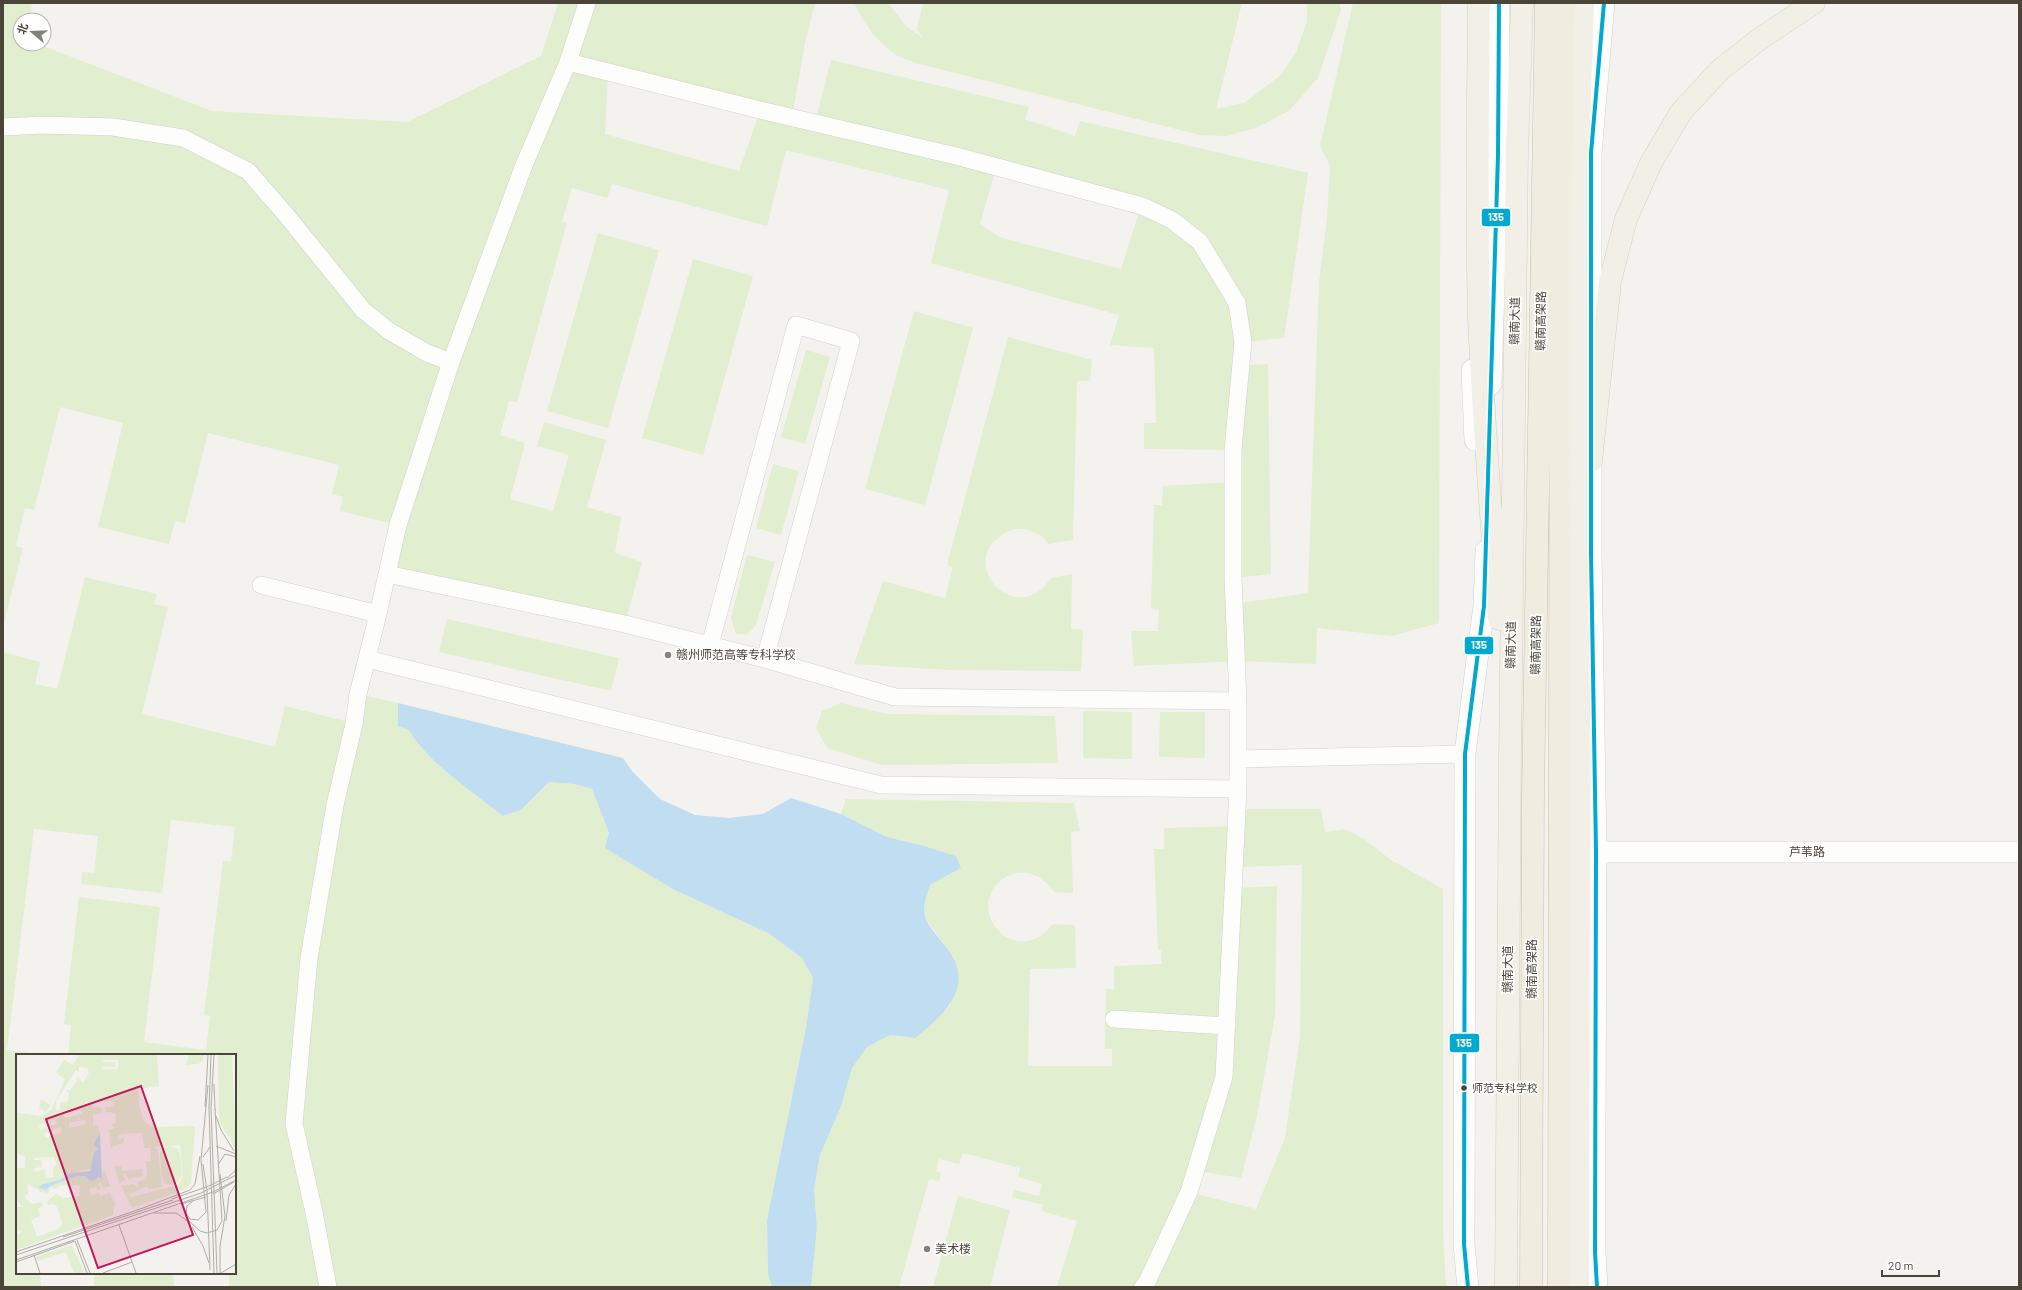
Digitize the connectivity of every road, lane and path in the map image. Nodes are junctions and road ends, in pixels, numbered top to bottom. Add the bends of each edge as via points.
1 (587, 3) edge
2 (1469, 3) edge
3 (1479, 3) edge
4 (1500, 3) edge
5 (1522, 3) edge
6 (1546, 3) edge
7 (1564, 3) edge
8 (1583, 3) edge
9 (1604, 3) edge
10 (1814, 3) edge
11 (568, 62) junction
12 (3, 127) edge
13 (451, 362) junction
14 (1591, 463) junction
15 (1488, 478) junction
16 (1580, 552) junction
17 (1485, 567) junction
18 (387, 574) junction
19 (261, 585) dead end
20 (378, 614) junction
21 (710, 645) junction
22 (367, 659) junction
23 (765, 659) junction
24 (1238, 701) junction
25 (1465, 754) junction
26 (1238, 759) junction
27 (1510, 760) junction
28 (1238, 789) junction
29 (1596, 852) junction
30 (2019, 852) edge
31 (1114, 1019) dead end
32 (1227, 1026) junction
33 (1148, 1285) edge
34 (328, 1287) edge
35 (1468, 1287) edge
36 (1506, 1287) edge
37 (1531, 1287) edge
38 (1559, 1287) edge
39 (1578, 1287) edge
40 (1597, 1287) edge

1 - 11 street
2 - 17 street via 1472,402
3 - 15 main road via 1479,316
4 - 15 street
5 - 27 main road, 赣南大道
6 - 37 highway, 赣南高架路 via 1533,796
7 - 38 highway, 赣南高架路 via 1560,175
8 - 16 main road via 1578,152
9 - 14 street via 1591,153
10 - 14 main road via 1761,38 1721,69 1681,112 1651,163 1626,219 1610,282
11 - 13 street via 524,165
11 - 24 street via 956,156 1142,206 1172,220 1200,242 1237,303 1243,342 1233,450 1233,578
12 - 13 street via 113,127 183,138 248,171 363,310 426,353
13 - 18 street via 400,518
14 - 16 main road
14 - 29 street
15 - 17 street
15 - 27 main road
16 - 39 main road
17 - 25 street via 1484,606
18 - 20 street
18 - 21 street via 625,624
19 - 20 street
20 - 22 street
21 - 23 street
21 - 23 street via 796,325 851,341
22 - 28 street via 881,785
22 - 34 street via 335,805 309,958 294,1124
23 - 24 street via 896,697
24 - 26 street
25 - 26 street
25 - 35 street via 1464,1244
26 - 28 street
27 - 36 main road, 赣南大道
28 - 32 street
29 - 30 street, 芦苇路
29 - 40 street
31 - 32 street
32 - 33 street via 1224,1077 1197,1171

